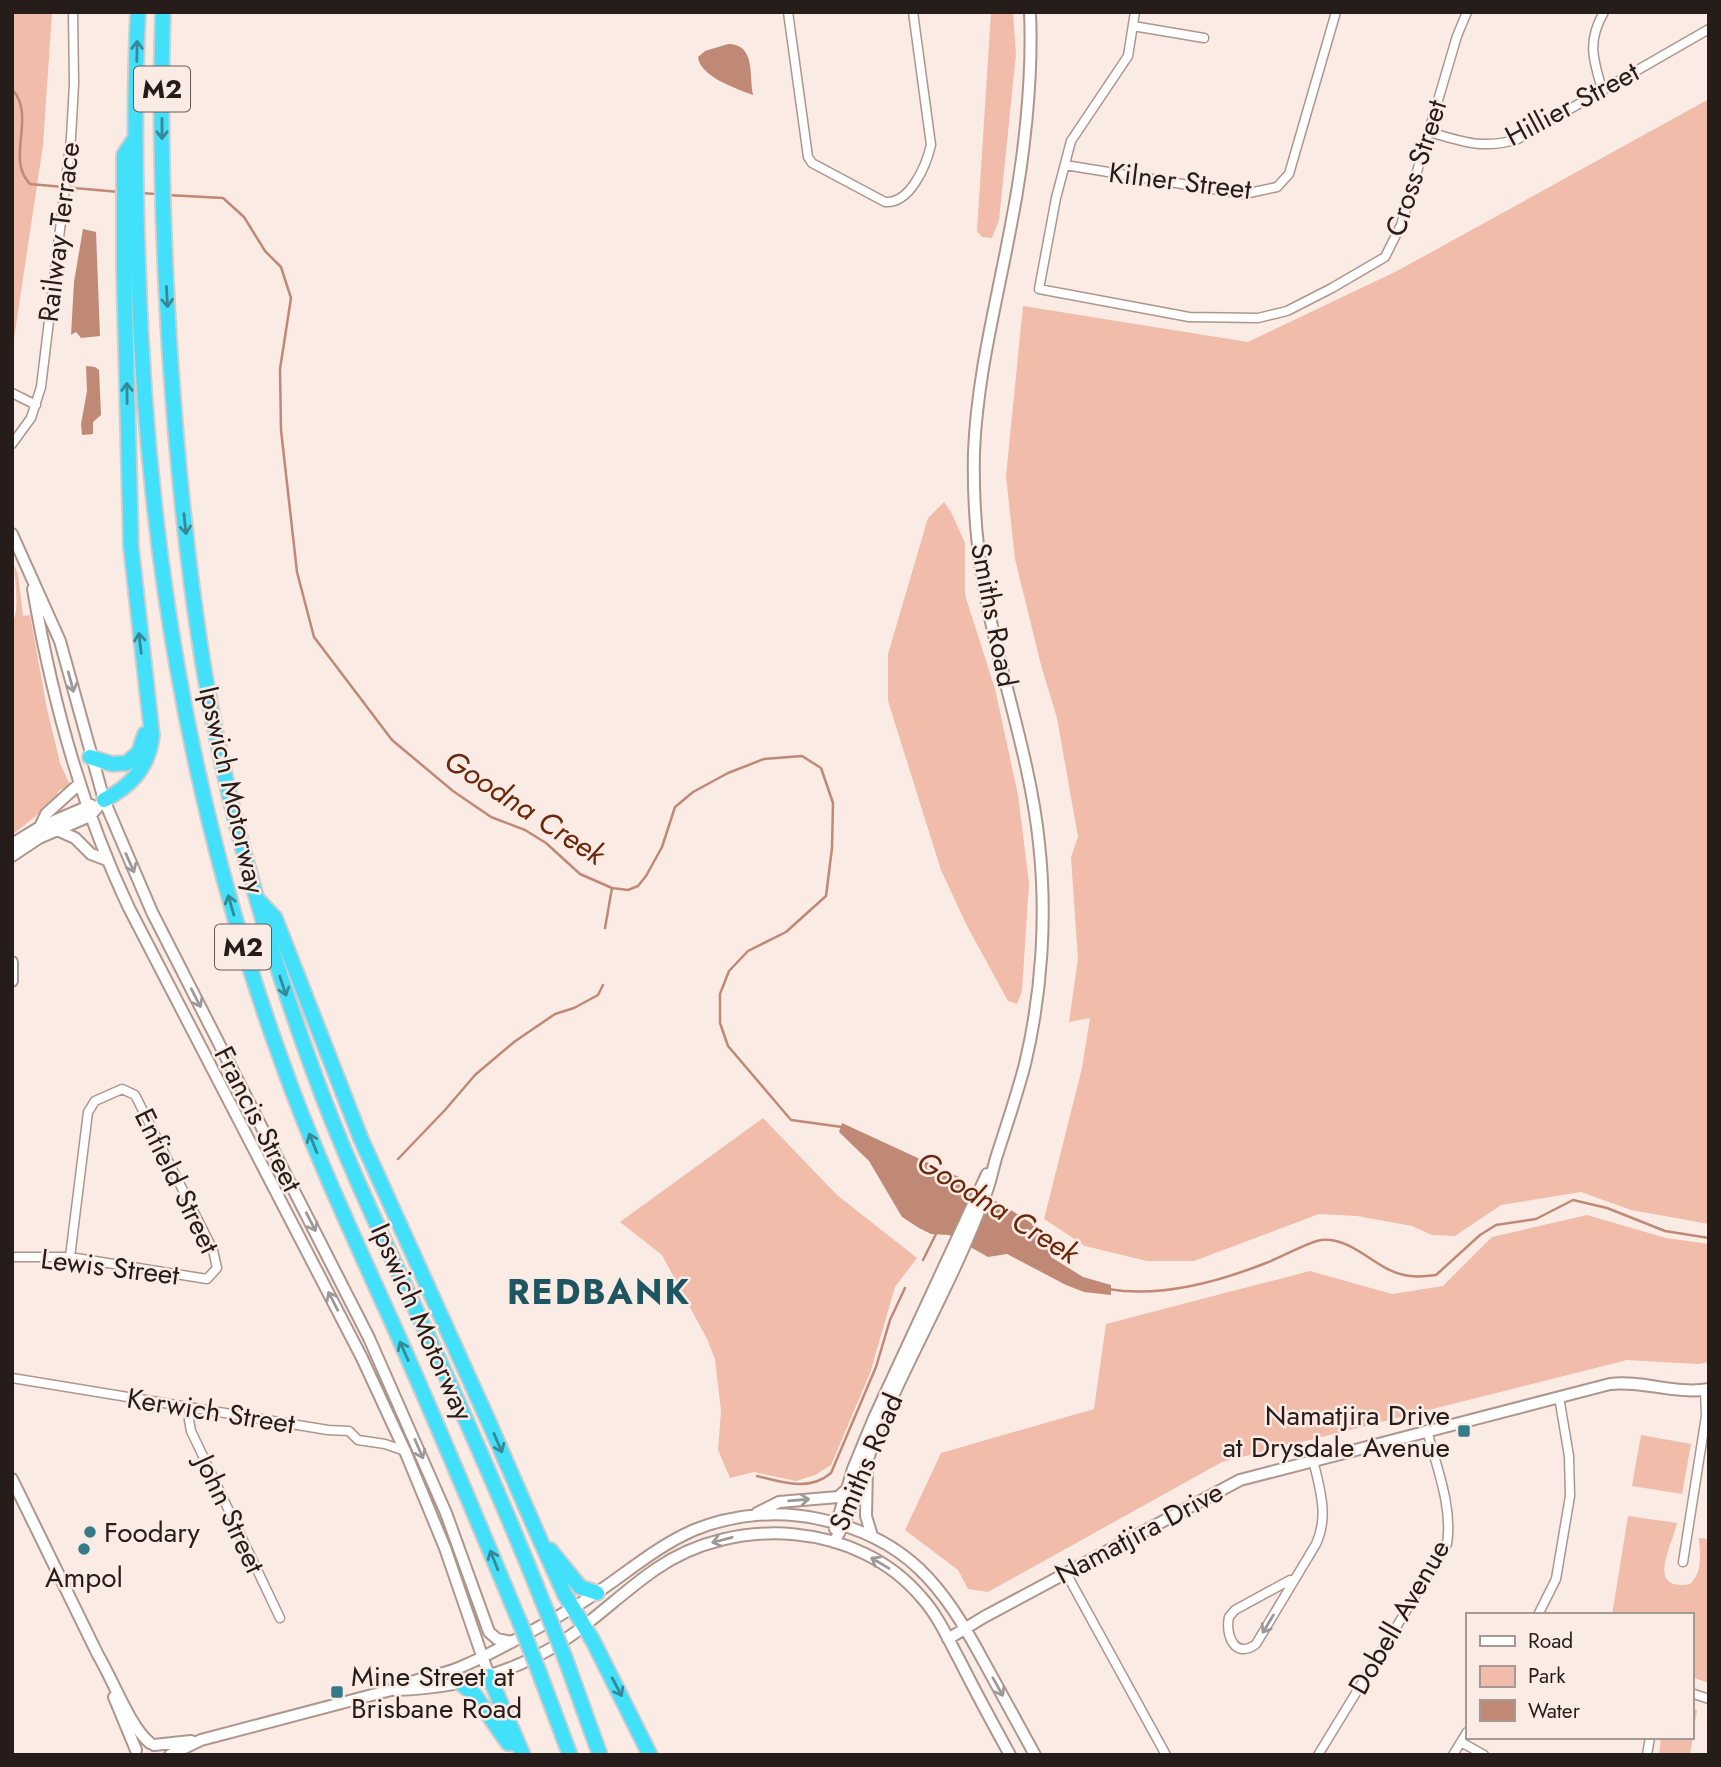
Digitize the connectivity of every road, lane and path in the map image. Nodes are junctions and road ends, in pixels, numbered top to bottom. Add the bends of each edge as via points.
1 (73, 12) edge
2 (138, 12) edge
3 (163, 12) edge
4 (788, 12) edge
5 (913, 12) edge
6 (1024, 12) edge
7 (1030, 12) edge
8 (1135, 12) edge
9 (1336, 12) edge
10 (1467, 12) edge
11 (1604, 12) edge
12 (1133, 26) junction
13 (1709, 29) edge
14 (1204, 38) dead end
15 (1029, 71) junction
16 (1602, 89) junction
17 (1429, 132) junction
18 (1065, 165) junction
19 (130, 225) junction
20 (12, 393) edge
21 (36, 405) junction
22 (12, 444) edge
23 (12, 534) edge
24 (31, 578) junction
25 (145, 687) junction
26 (90, 757) junction
27 (79, 784) junction
28 (104, 800) junction
29 (88, 811) junction
30 (40, 827) junction
31 (57, 830) junction
32 (12, 844) edge
33 (12, 856) edge
34 (107, 860) junction
35 (256, 898) junction
36 (12, 962) edge
37 (12, 981) edge
38 (957, 1249) junction
39 (12, 1257) edge
40 (70, 1257) junction
41 (207, 1279) joint
42 (12, 1378) edge
43 (1707, 1389) edge
44 (1559, 1397) junction
45 (191, 1408) junction
46 (1427, 1430) junction
47 (405, 1451) junction
48 (867, 1458) junction
49 (1313, 1460) junction
50 (12, 1479) edge
51 (846, 1490) junction
52 (752, 1516) junction
53 (840, 1524) junction
54 (872, 1536) junction
55 (541, 1542) junction
56 (834, 1542) junction
57 (1683, 1562) dead end
58 (1066, 1573) junction
59 (1294, 1580) junction
60 (597, 1592) junction
61 (572, 1609) junction
62 (1539, 1613) edge
63 (280, 1618) dead end
64 (583, 1628) junction
65 (965, 1628) junction
66 (948, 1639) junction
67 (512, 1642) junction
68 (98, 1655) junction
69 (482, 1657) junction
70 (489, 1676) junction
71 (460, 1683) junction
72 (391, 1690) junction
73 (1466, 1734) edge
74 (201, 1740) junction
75 (1461, 1742) junction
76 (155, 1748) edge
77 (520, 1749) edge
78 (135, 1752) edge
79 (170, 1755) edge
80 (570, 1755) edge
81 (600, 1755) edge
82 (650, 1755) edge
83 (1010, 1755) edge
84 (1035, 1755) edge
85 (1166, 1755) edge
86 (1318, 1755) edge
87 (1453, 1755) edge
88 (1484, 1755) edge

1 - 21 street, Railway Terrace via 68,165
19 -> 2 highway, Ipswich Motorway / M2
3 -> 35 highway, Ipswich Motorway / M2 via 164,229 173,398 194,601 223,767
4 - 5 street via 808,157 884,202 894,203 910,190 930,145
6 - 15 main road, Smiths Road
7 - 15 main road, Smiths Road
8 - 12 street
9 - 18 street, Kilner Street via 1289,174 1277,187 1244,194
10 - 17 street, Cross Street
11 - 16 street via 1592,39
12 - 14 street
12 - 18 street via 1128,56 1071,141
13 - 16 street, Hillier Street
15 - 38 main road, Smiths Road via 1023,154 978,399 974,453 984,587 1040,845 1041,964 1022,1075 996,1156
16 - 17 street, Hillier Street via 1516,139 1493,146
17 - 18 street, Cross Street via 1401,225 1385,257 1287,311 1258,318 1189,317 1040,289
25 -> 19 highway via 131,547
80 -> 19 highway, Ipswich Motorway / M2, bridge via 463,1485 299,1108 225,883 185,717 159,558
20 - 21 street
21 - 22 street, Railway Terrace
23 - 24 main road, Francis Street
24 -> 26 main road, Francis Street via 60,641
24 - 27 main road, Francis Street
25 - 26 highway via 145,735 135,757 117,765
25 - 28 highway via 152,727 148,757 129,784
26 - 28 main road, Francis Street
27 - 29 main road, Francis Street
27 - 30 main road via 46,814
28 - 29 main road
28 -> 67 main road, Francis Street via 152,912 369,1338 446,1513 489,1632
29 - 30 main road
29 - 31 main road
29 - 34 main road, Francis Street
30 - 32 main road
31 - 33 main road
31 - 34 main road via 72,836 90,854
47 -> 34 main road, Francis Street
35 -> 55 highway via 275,918 367,1152
35 -> 81 highway, Ipswich Motorway / M2, bridge via 332,1122 478,1446 547,1610
36 - 37 main road
38 - 48 main road, Smiths Road
38 - 51 main road, Smiths Road via 874,1418
39 - 40 street, Lewis Street
40 - 41 street, Lewis Street
40 - 41 street, Enfield Street via 88,1112 95,1101 122,1089 135,1095 214,1250 217,1268
42 - 45 street, Kerwich Street
43 - 44 main road, Namatjira Drive via 1619,1383
43 - 57 street
44 - 46 main road, Namatjira Drive
44 - 62 street via 1570,1496 1556,1579
45 - 47 street, Kerwich Street via 349,1431 358,1440
45 - 63 street, John Street via 191,1431
46 - 49 main road, Namatjira Drive
46 - 86 street, Dobell Avenue via 1447,1511 1447,1544
47 - 69 main road, Francis Street via 445,1548
48 - 53 main road, Smiths Road
48 - 54 main road via 866,1516
49 - 58 main road, Namatjira Drive via 1226,1486
49 - 59 street via 1323,1497 1323,1525
50 - 68 main road
52 -> 51 main road via 779,1502 838,1497
51 - 53 main road, Smiths Road
52 - 53 main road via 790,1515
52 - 60 main road via 710,1525 676,1539
53 - 54 main road
53 - 56 main road, Smiths Road
54 - 65 main road via 916,1564
55 - 60 highway via 580,1587
55 - 61 highway
56 -> 64 main road via 772,1533 703,1545 657,1568
66 -> 56 main road via 934,1612 907,1582 866,1555
58 - 65 main road, Namatjira Drive
58 - 85 street
59 -> 59 street via 1256,1644 1238,1648 1231,1642 1229,1617
60 - 61 main road
61 - 64 highway
61 - 67 main road
64 - 70 main road via 536,1657
64 -> 82 highway
65 - 66 main road, Namatjira Drive
65 -> 84 main road
66 - 83 main road
67 - 69 main road
68 - 76 main road via 137,1729
68 - 78 main road
69 - 70 main road, Francis Street
69 - 72 main road
70 - 71 main road
70 - 77 highway
71 - 72 main road
71 - 77 highway via 474,1694 508,1743
72 - 74 main road
73 - 75 street
74 - 76 main road
74 - 79 main road
75 - 87 street
75 - 88 street
76 - 78 main road via 140,1745

